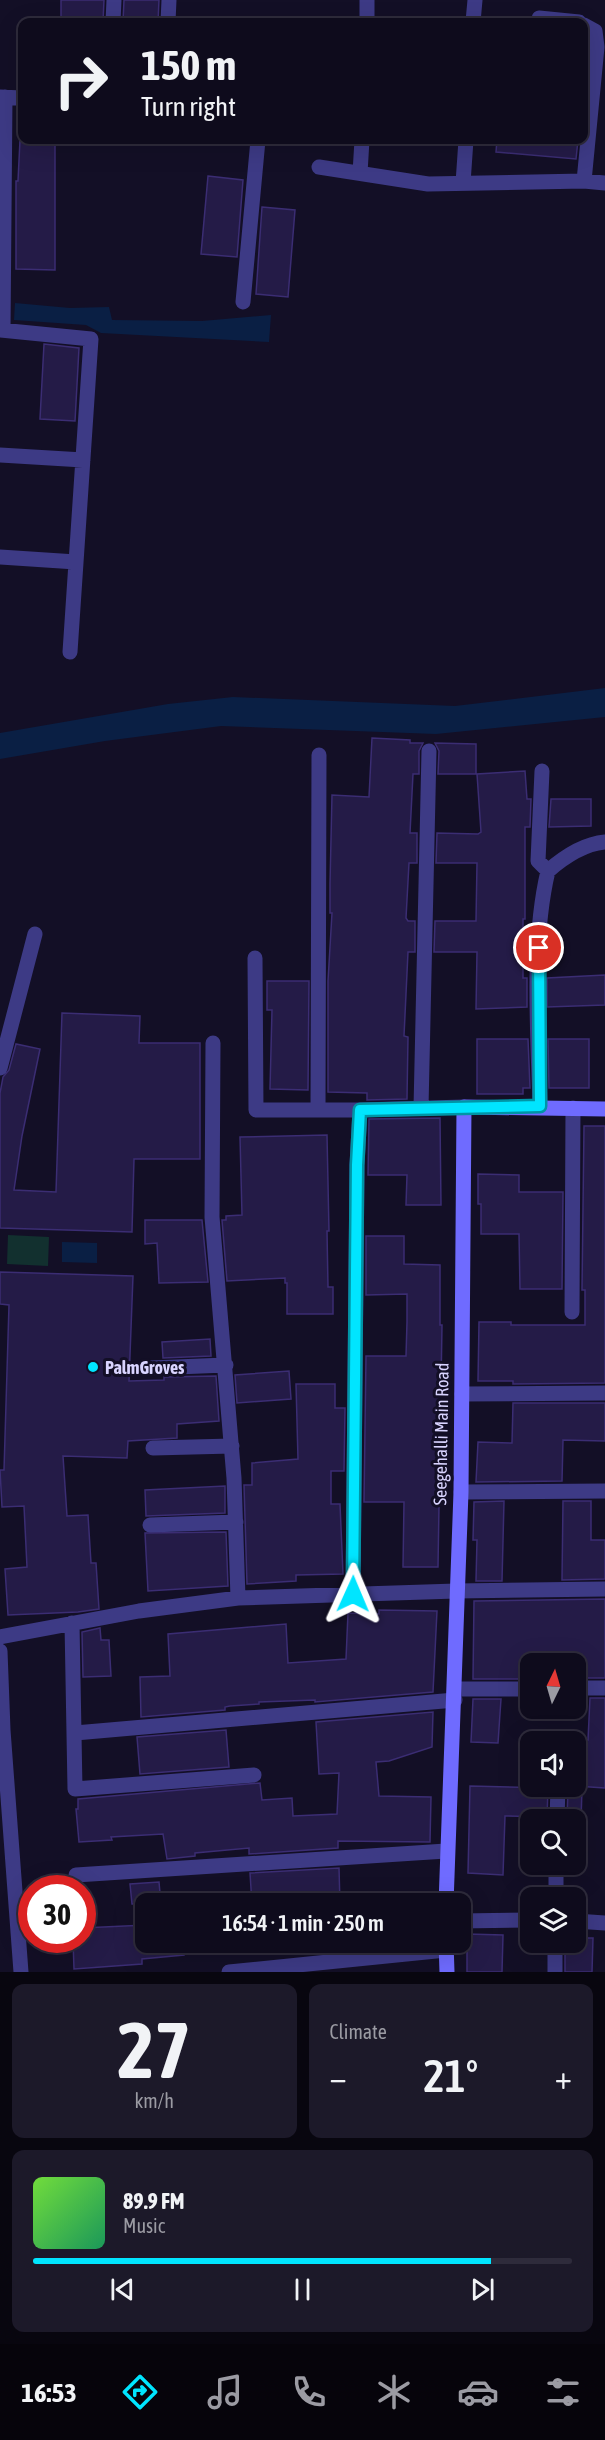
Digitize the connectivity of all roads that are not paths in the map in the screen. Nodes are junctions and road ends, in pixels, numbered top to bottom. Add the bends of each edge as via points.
1 (114, 0) edge
2 (169, 0) edge
3 (367, 0) edge
4 (475, 0) edge
5 (113, 18) edge
6 (168, 18) edge
7 (367, 18) edge
8 (473, 18) edge
9 (588, 27) edge
10 (2, 97) edge
11 (18, 98) edge
12 (588, 140) edge
13 (258, 144) edge
14 (362, 144) edge
15 (466, 144) edge
16 (588, 144) edge
17 (319, 167) dead end
18 (360, 173) junction
19 (584, 181) junction
20 (463, 183) junction
21 (605, 183) edge
22 (243, 302) dead end
23 (1, 330) edge
24 (0, 455) edge
25 (83, 460) junction
26 (0, 558) edge
27 (76, 562) junction
28 (70, 652) dead end
29 (429, 751) dead end
30 (319, 755) dead end
31 (542, 771) dead end
32 (605, 842) edge
33 (548, 871) junction
34 (35, 934) dead end
35 (255, 958) dead end
36 (213, 1043) dead end
37 (0, 1068) edge
38 (540, 1106) junction
39 (464, 1107) junction
40 (421, 1108) junction
41 (573, 1108) junction
42 (605, 1109) edge
43 (318, 1110) junction
44 (360, 1110) junction
45 (572, 1312) dead end
46 (226, 1365) junction
47 (151, 1368) dead end
48 (605, 1393) edge
49 (462, 1394) junction
50 (232, 1446) junction
51 (153, 1448) dead end
52 (605, 1491) edge
53 (461, 1492) junction
54 (236, 1522) junction
55 (150, 1525) dead end
56 (605, 1589) edge
57 (456, 1591) junction
58 (353, 1594) junction
59 (238, 1598) junction
60 (72, 1623) junction
61 (0, 1637) edge
62 (0, 1652) edge
63 (586, 1688) edge
64 (605, 1688) edge
65 (520, 1690) edge
66 (455, 1694) junction
67 (75, 1733) junction
68 (254, 1775) dead end
69 (446, 1851) junction
70 (76, 1875) dead end
71 (446, 1893) edge
72 (520, 1920) edge
73 (471, 1921) edge
74 (586, 1922) edge
75 (605, 1923) edge
76 (388, 1953) edge
77 (446, 1953) edge
78 (555, 1953) edge
79 (21, 1972) edge
80 (229, 1972) edge
81 (447, 1972) edge
82 (555, 1972) edge

1 - 5 street
2 - 6 street
3 - 7 street
4 - 8 street
9 - 12 street via 595,31 597,47
10 - 11 street
10 - 23 street
13 - 22 street
14 - 18 street
15 - 20 street
16 - 19 street
17 - 18 street
18 - 20 street via 428,184
19 - 20 street
19 - 21 street
23 - 25 street via 91,339
24 - 25 street
25 - 27 street
26 - 27 street
27 - 28 street
29 - 40 street
30 - 43 street
31 - 33 street via 538,861
32 - 33 street via 577,850
33 - 38 street via 539,928
34 - 37 street
35 - 43 street via 256,1110
36 - 46 street via 212,1217
38 - 39 street
38 - 41 street
39 - 40 street
39 - 49 street, Seegehalli Main Road
40 - 44 street
41 - 42 street
41 - 45 street
43 - 44 street
44 - 58 street
46 - 47 street
46 - 50 street
48 - 49 street
49 - 53 street, Seegehalli Main Road
50 - 51 street
50 - 54 street
52 - 53 street
53 - 57 street, Seegehalli Main Road
54 - 55 street
54 - 59 street
56 - 57 street
57 - 58 street
57 - 66 street, Seegehalli Main Road
58 - 59 street
59 - 60 street
60 - 61 street
60 - 67 street
62 - 79 street
63 - 64 street
65 - 66 street
66 - 67 street
66 - 69 street, Seegehalli Main Road
67 - 68 street via 75,1789
69 - 70 street
69 - 71 street, Seegehalli Main Road
72 - 73 street
74 - 75 street
76 - 80 street
77 - 81 street
78 - 82 street

